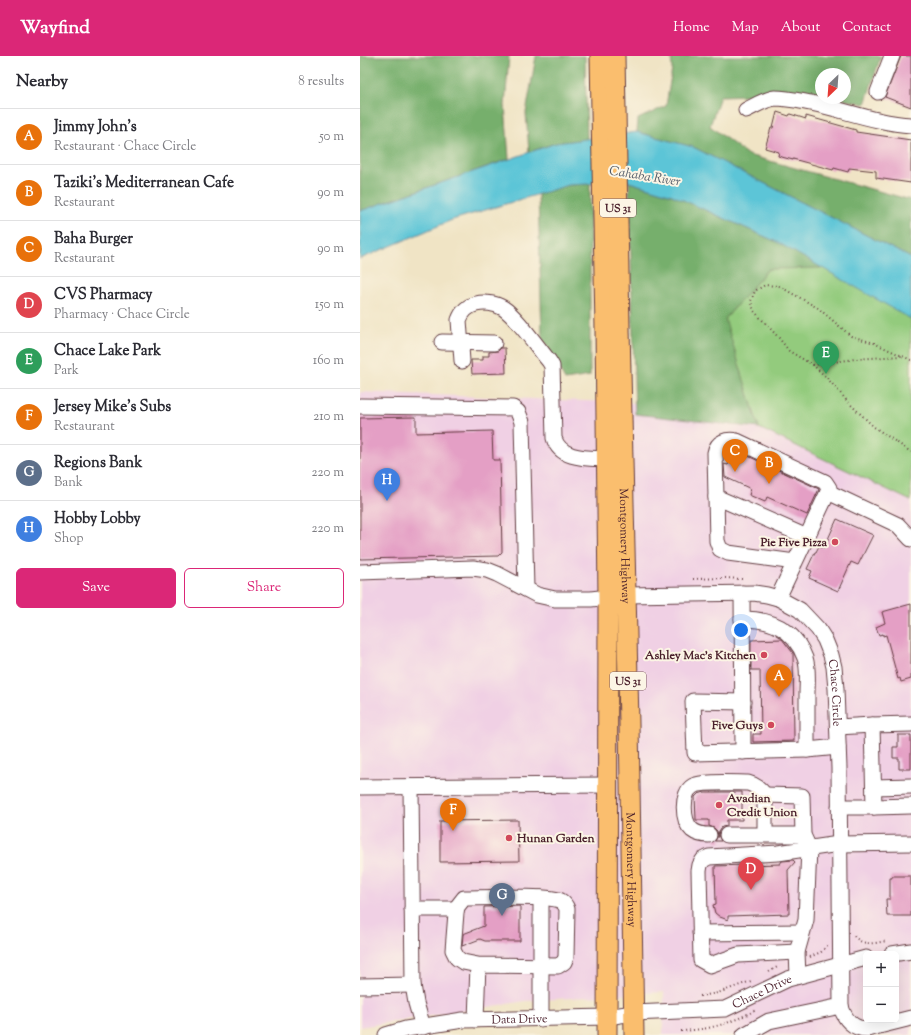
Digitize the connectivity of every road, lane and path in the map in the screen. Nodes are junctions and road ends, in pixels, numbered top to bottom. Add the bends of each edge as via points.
1 (600, 56) edge
2 (616, 56) edge
3 (892, 56) edge
4 (608, 89) junction
5 (878, 92) dead end
6 (746, 110) dead end
7 (911, 126) edge
8 (612, 328) junction
9 (442, 342) dead end
10 (460, 342) junction
11 (494, 343) dead end
12 (903, 356) junction
13 (911, 360) edge
14 (462, 361) dead end
15 (814, 365) junction
16 (360, 406) edge
17 (911, 452) edge
18 (606, 459) junction
19 (828, 492) junction
20 (716, 497) junction
21 (807, 537) junction
22 (911, 539) edge
23 (795, 562) junction
24 (360, 572) edge
25 (526, 589) junction
26 (742, 593) junction
27 (617, 597) junction
28 (778, 598) junction
29 (742, 619) junction
30 (743, 702) junction
31 (911, 724) edge
32 (872, 725) junction
33 (838, 727) junction
34 (838, 747) junction
35 (807, 750) junction
36 (743, 752) junction
37 (608, 785) junction
38 (911, 786) edge
39 (360, 787) edge
40 (411, 787) junction
41 (874, 787) junction
42 (765, 795) junction
43 (911, 806) edge
44 (839, 807) junction
45 (874, 807) junction
46 (765, 834) junction
47 (709, 835) dead end
48 (727, 835) dead end
49 (806, 841) junction
50 (911, 843) edge
51 (840, 844) junction
52 (541, 898) junction
53 (412, 909) junction
54 (456, 909) junction
55 (802, 932) junction
56 (700, 933) junction
57 (911, 951) edge
58 (797, 952) junction
59 (899, 953) edge
60 (863, 959) edge
61 (478, 965) junction
62 (841, 965) junction
63 (541, 966) junction
64 (798, 976) junction
65 (413, 985) junction
66 (360, 986) edge
67 (841, 1006) junction
68 (761, 1008) dead end
69 (633, 1013) junction
70 (541, 1018) junction
71 (911, 1018) edge
72 (476, 1020) junction
73 (607, 1026) edge
74 (423, 1027) junction
75 (452, 1028) edge
76 (681, 1031) dead end
77 (386, 1035) edge
78 (634, 1035) edge
79 (744, 1035) edge

1 - 4 main road, Montgomery Highway / US 31
2 - 4 main road, Montgomery Highway / US 31
3 - 5 street
4 - 8 main road, Montgomery Highway / US 31
6 - 7 street via 774,98 801,101
8 - 18 main road, Montgomery Highway / US 31
8 - 27 main road, Montgomery Highway / US 31
9 - 10 street
10 - 11 street
10 - 14 street
10 - 18 street via 459,320 466,309 480,303 496,304 504,309 552,366 556,445 568,454
12 - 13 path
12 - 15 path
12 - 15 path via 851,336 818,308 779,286 765,285 755,291 751,301 754,311 789,351
15 - 17 path via 874,427
16 - 25 street via 513,408 518,412 522,422
18 - 27 main road, Montgomery Highway / US 31
19 - 20 street via 829,488 825,482 730,440 718,444 716,448
19 - 21 street
19 - 22 street via 898,525
20 - 21 street
20 - 23 street via 717,541 720,549 728,553
21 - 23 street
23 - 28 street
24 - 25 street, Chace Circle via 473,568 498,574
25 - 27 street, Chace Circle via 536,595 555,600
26 - 27 street, Chace Circle
26 - 28 street, Chace Circle
26 - 29 street
27 - 37 main road, Montgomery Highway / US 31
27 - 69 main road, Montgomery Highway / US 31 via 629,723
28 - 33 street, Chace Circle via 800,610 825,640 834,667
29 - 30 street
29 - 35 street via 764,620 781,628 792,636 805,658 808,672
30 - 36 street
30 - 36 street via 693,701 695,753
31 - 32 street
32 - 33 street
32 - 41 street
33 - 34 street, Chace Circle
34 - 35 street
34 - 44 street, Chace Circle
35 - 36 street
37 - 40 street
37 - 73 main road, Montgomery Highway / US 31
38 - 41 street
39 - 40 street
40 - 53 street
41 - 45 street
42 - 46 street
42 - 47 street via 755,785 748,783 701,784 690,788 685,798 685,818 690,829
42 - 49 street via 802,796
43 - 45 street
44 - 45 street
44 - 51 street, Chace Circle
46 - 48 street
46 - 49 street
49 - 51 street
49 - 55 street via 806,920
49 - 56 street via 778,853 709,857 703,860 699,871
50 - 51 street
51 - 62 street, Chace Circle
52 - 54 street via 464,898
52 - 63 street
52 - 63 street via 562,901 567,909 564,962 558,966
53 - 54 street
53 - 65 street
54 - 61 street via 453,950 462,962
55 - 56 street
55 - 58 street
56 - 58 street via 700,960 710,965 738,955
57 - 59 street
58 - 64 street
60 - 62 street, Chace Drive
61 - 63 street
61 - 72 street
62 - 64 street, Chace Drive
62 - 67 street, Chace Circle
63 - 70 street
64 - 69 street, Chace Drive via 725,1009
65 - 66 street
65 - 74 street
67 - 71 street via 843,1015 860,1029
67 - 79 street via 769,1021
68 - 76 path via 721,1026
69 - 73 street, Chace Drive
69 - 78 main road, Montgomery Highway / US 31
70 - 72 street, Data Drive
70 - 73 street, Data Drive
72 - 75 street, Data Drive
74 - 75 street, Data Drive
74 - 77 street, Data Drive

